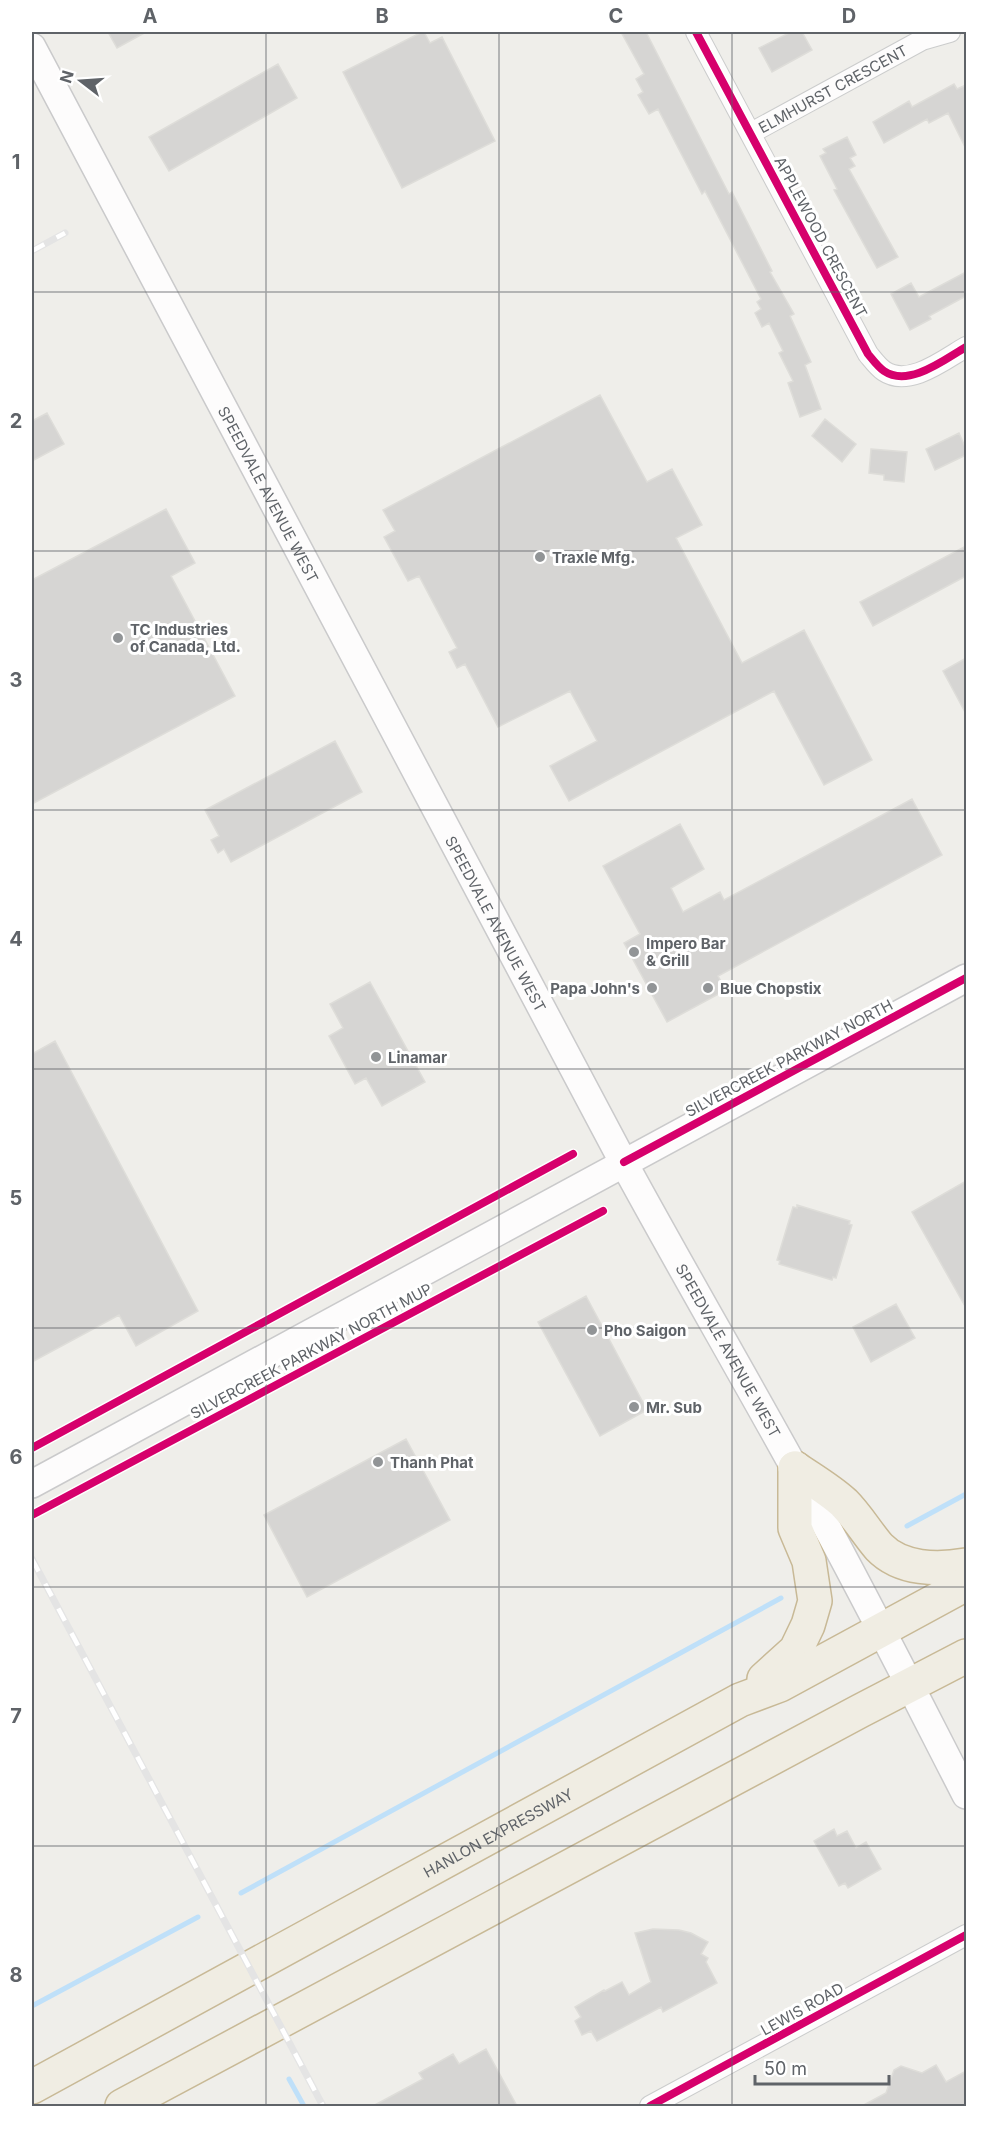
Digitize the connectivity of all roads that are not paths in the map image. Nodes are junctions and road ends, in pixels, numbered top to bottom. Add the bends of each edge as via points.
1 (696, 32) edge
2 (950, 32) edge
3 (32, 46) edge
4 (751, 133) junction
5 (966, 347) edge
6 (966, 978) edge
7 (624, 1162) junction
8 (795, 1468) junction
9 (32, 1484) edge
10 (966, 1565) edge
11 (966, 1584) edge
12 (881, 1630) junction
13 (966, 1656) edge
14 (908, 1685) junction
15 (740, 1700) junction
16 (966, 1795) edge
17 (966, 1935) edge
18 (32, 2087) edge
19 (122, 2106) edge
20 (650, 2106) edge

1 - 4 street, APPLEWOOD CRESCENT
2 - 4 street, ELMHURST CRESCENT via 922,40
3 - 7 main road, SPEEDVALE AVENUE WEST
4 - 5 street, APPLEWOOD CRESCENT via 868,354 885,372 900,377 919,372
6 - 7 main road, SILVERCREEK PARKWAY NORTH
7 - 8 main road, SPEEDVALE AVENUE WEST
7 - 9 main road, SILVERCREEK PARKWAY NORTH
8 - 10 highway via 844,1503 881,1549 900,1560 943,1569
8 - 12 main road, SPEEDVALE AVENUE WEST
8 - 15 highway via 795,1528 809,1561 815,1601 796,1650
11 - 12 highway, HANLON EXPRESSWAY
12 - 14 main road, SPEEDVALE AVENUE WEST
12 - 15 highway, HANLON EXPRESSWAY via 780,1685
13 - 14 highway
14 - 16 main road, SPEEDVALE AVENUE WEST
14 - 19 highway
15 - 18 highway, HANLON EXPRESSWAY
17 - 20 street, LEWIS ROAD

